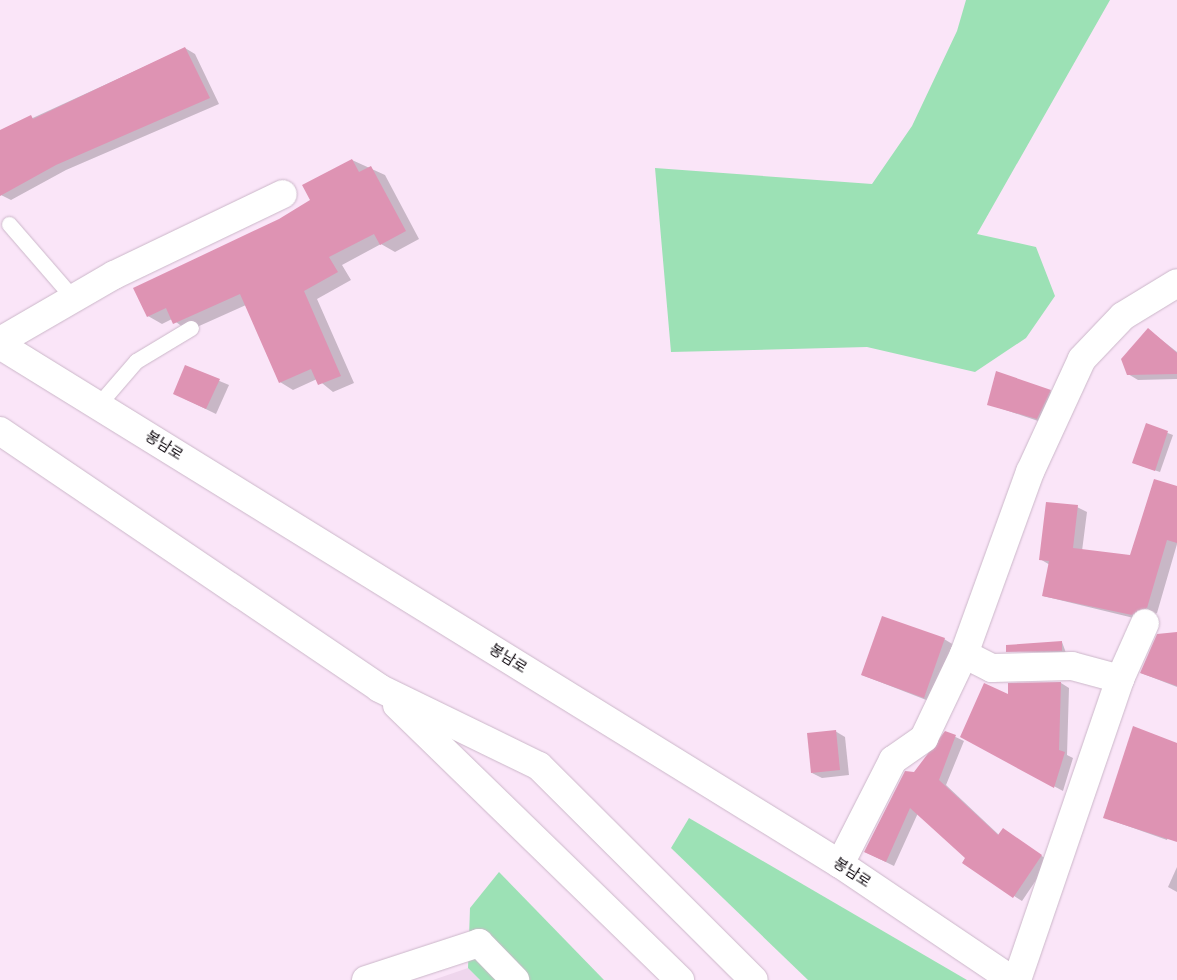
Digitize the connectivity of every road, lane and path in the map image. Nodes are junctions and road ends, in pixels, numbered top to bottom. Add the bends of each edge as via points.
1 (283, 194) dead end
2 (9, 224) dead end
3 (1177, 283) edge
4 (73, 298) junction
5 (191, 328) dead end
6 (0, 341) edge
7 (0, 345) edge
8 (98, 405) junction
9 (0, 431) edge
10 (1145, 622) dead end
11 (964, 654) junction
12 (1120, 679) junction
13 (379, 688) junction
14 (840, 864) junction
15 (366, 980) edge
16 (515, 980) edge
17 (680, 980) edge
18 (754, 980) edge
19 (1012, 980) edge
20 (1017, 980) edge

1 - 4 street
2 - 4 lane
3 - 11 street via 1123,316 1082,359 1030,472
4 - 6 street
5 - 8 lane via 136,361
7 - 8 street, 봉남로
8 - 14 street, 봉남로
9 - 13 street
10 - 12 street
11 - 12 street via 992,668 1072,666
11 - 14 street via 924,738 893,760
12 - 20 street
13 - 17 street
13 - 18 street via 538,766
14 - 19 street, 봉남로
15 - 16 street via 479,943

